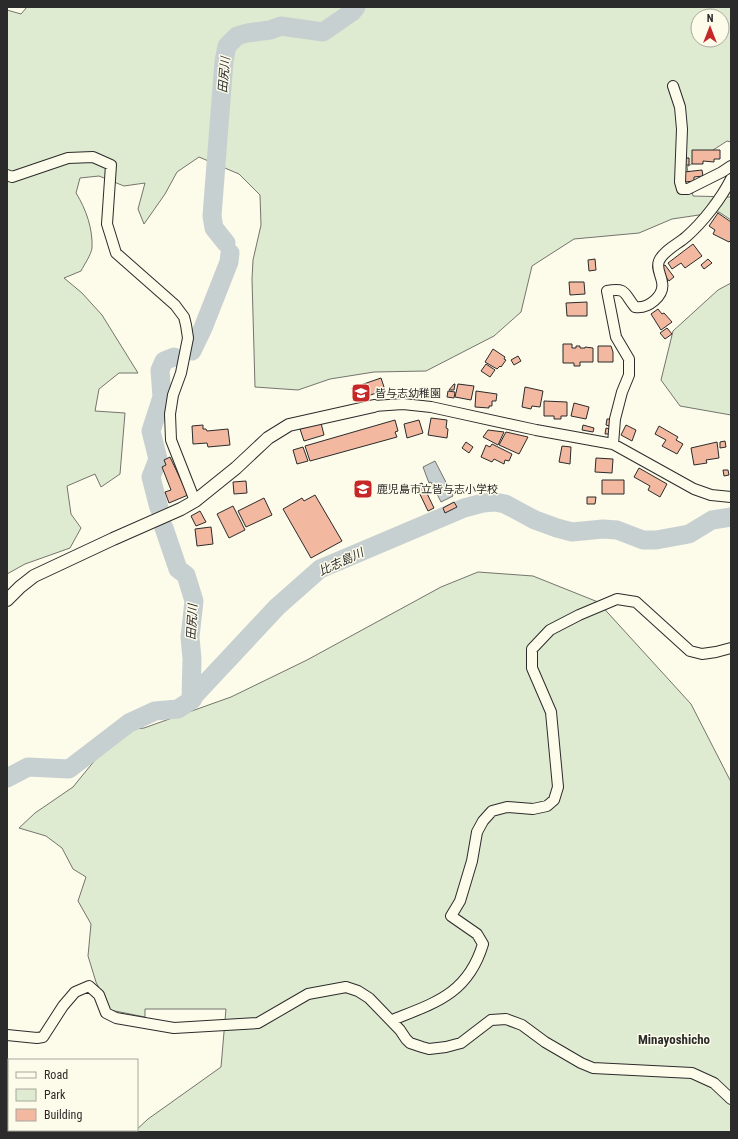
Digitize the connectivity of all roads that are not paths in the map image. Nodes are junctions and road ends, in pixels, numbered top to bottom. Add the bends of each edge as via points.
1 (673, 86) dead end
2 (731, 166) edge
3 (7, 175) edge
4 (731, 179) edge
5 (374, 406) joint
6 (613, 444) junction
7 (731, 496) edge
8 (195, 501) junction
9 (7, 600) edge
10 (731, 648) edge
11 (392, 1020) junction
12 (7, 1036) edge
13 (731, 1099) edge

1 - 2 street via 680,107 682,129 682,189 692,187
3 - 8 street via 12,176 68,158 93,157 111,165 107,224 116,253 175,305 184,317 188,338 181,373 173,395 170,414 171,440
4 - 6 street via 722,196 687,236 659,261 662,290 653,302 645,308 635,307 624,291 607,291 616,337 629,359 629,375 615,419
5 - 6 street via 403,404 430,407
5 - 8 street via 288,424
6 - 7 street via 694,489 711,495
8 - 9 street via 34,576
10 - 11 street via 702,654 690,651 636,602 617,600 550,630 532,649 532,668 551,712 558,788 554,800 547,806 534,809 507,807 492,811 483,821 477,832 472,861 460,901 451,916 477,934 483,944 474,968 469,976 434,1004
11 - 12 street via 369,998 346,987 308,994 258,1023 174,1028 111,1016 106,1013 99,995 89,986 75,992 44,1036
11 - 13 street via 410,1042 429,1049 461,1043 491,1020 506,1019 522,1025 551,1045 593,1068 692,1073 714,1083

